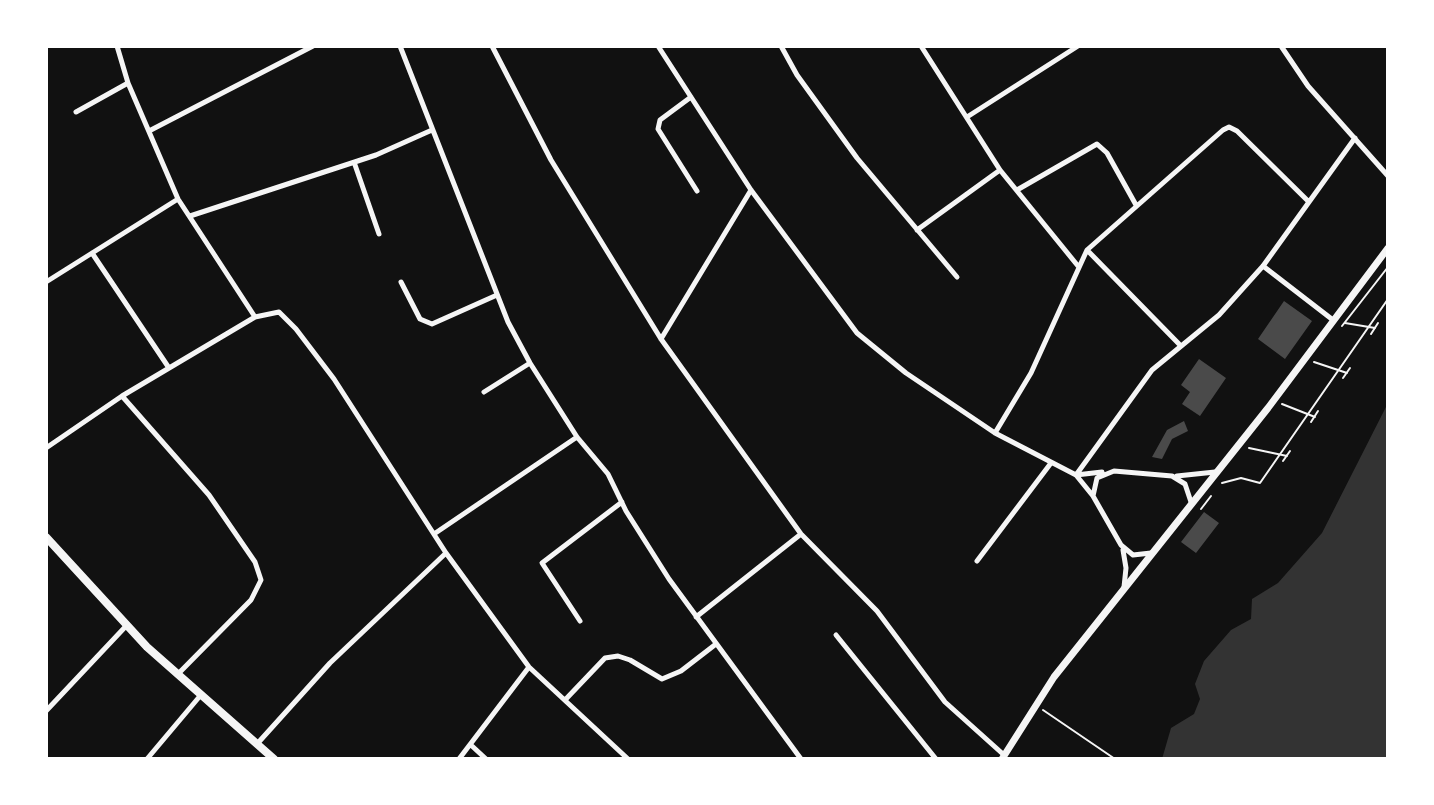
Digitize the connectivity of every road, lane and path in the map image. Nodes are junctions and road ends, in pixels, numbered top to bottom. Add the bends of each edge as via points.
1 (117, 46) edge
2 (313, 46) edge
3 (400, 46) edge
4 (492, 46) edge
5 (658, 46) edge
6 (781, 46) edge
7 (921, 46) edge
8 (1078, 46) edge
9 (1281, 46) edge
10 (128, 83) junction
11 (691, 97) junction
12 (76, 112) dead end
13 (967, 117) junction
14 (432, 130) junction
15 (149, 131) junction
16 (1355, 138) junction
17 (354, 162) junction
18 (1000, 170) junction
19 (1388, 176) edge
20 (751, 190) junction
21 (1017, 190) junction
22 (697, 191) dead end
23 (178, 199) junction
24 (1309, 202) junction
25 (1136, 205) junction
26 (190, 216) junction
27 (917, 230) junction
28 (379, 234) dead end
29 (1388, 248) edge
30 (1087, 250) junction
31 (92, 253) junction
32 (1078, 266) junction
33 (1263, 266) junction
34 (957, 277) dead end
35 (46, 282) edge
36 (401, 282) dead end
37 (497, 295) junction
38 (1388, 299) edge
39 (255, 317) junction
40 (1333, 320) junction
41 (1378, 323) dead end
42 (1370, 325) junction
43 (1375, 328) junction
44 (1371, 334) dead end
45 (661, 339) junction
46 (1179, 344) junction
47 (1314, 362) dead end
48 (530, 363) junction
49 (169, 368) junction
50 (1340, 368) junction
51 (1350, 368) dead end
52 (1347, 373) junction
53 (1343, 378) dead end
54 (484, 392) dead end
55 (122, 396) junction
56 (1282, 404) dead end
57 (1318, 411) dead end
58 (1309, 412) junction
59 (1315, 417) junction
60 (1311, 422) dead end
61 (995, 433) junction
62 (577, 437) junction
63 (46, 448) edge
64 (1249, 448) dead end
65 (1290, 451) dead end
66 (1281, 453) junction
67 (1287, 456) junction
68 (1283, 461) dead end
69 (1051, 463) junction
70 (1219, 470) junction
71 (1107, 472) junction
72 (1076, 475) junction
73 (1172, 476) junction
74 (1221, 483) dead end
75 (1093, 496) junction
76 (622, 502) junction
77 (1191, 507) junction
78 (434, 534) junction
79 (801, 534) junction
80 (46, 537) edge
81 (1121, 545) junction
82 (1154, 552) junction
83 (446, 553) junction
84 (977, 561) dead end
85 (1124, 588) junction
86 (696, 617) junction
87 (580, 621) dead end
88 (127, 625) junction
89 (836, 635) dead end
90 (716, 644) junction
91 (529, 667) junction
92 (178, 675) junction
93 (200, 696) junction
94 (565, 700) junction
95 (1034, 704) junction
96 (46, 711) edge
97 (257, 744) junction
98 (472, 746) junction
99 (1003, 757) edge
100 (147, 759) edge
101 (274, 759) edge
102 (459, 759) edge
103 (486, 759) edge
104 (628, 759) edge
105 (801, 759) edge
106 (936, 759) edge
107 (1115, 759) edge

1 - 10 street
2 - 15 street
3 - 14 street
4 - 45 street via 551,160
5 - 11 street
6 - 27 street via 825,116
7 - 13 street
8 - 13 street
9 - 16 street via 1301,78
10 - 12 street
10 - 15 street
11 - 20 street
11 - 22 street via 660,120 658,129
13 - 18 street
14 - 17 street
14 - 37 street
15 - 23 street
16 - 19 street
16 - 24 street
17 - 26 street
17 - 28 street
18 - 21 street
18 - 27 street
20 - 45 street
20 - 61 street via 857,333
21 - 25 street via 1097,144
21 - 32 street
23 - 26 street
23 - 31 street
24 - 25 street via 1229,127
24 - 33 street
25 - 30 street
26 - 39 street
27 - 34 street
29 - 40 street
30 - 32 street
30 - 46 street
31 - 35 street
31 - 49 street
32 - 61 street via 1031,373
33 - 40 street
33 - 46 street via 1219,315
36 - 37 street via 420,319 432,324
37 - 48 street
38 - 42 path
39 - 49 street
39 - 78 street via 279,312 296,329
40 - 42 path
40 - 70 street
41 - 43 path
42 - 43 path
42 - 50 path
43 - 44 path
45 - 79 street
46 - 72 street via 1152,370
47 - 50 path
48 - 54 street
48 - 62 street
49 - 55 street
50 - 52 path
50 - 58 path
51 - 52 path
52 - 53 path
55 - 63 street
55 - 92 street via 209,495 255,562 261,580 251,600
56 - 58 path
57 - 59 path
58 - 59 path
58 - 66 path
59 - 60 path
61 - 69 street
62 - 76 street via 608,474
62 - 78 street
64 - 66 path
65 - 67 path
66 - 67 path
66 - 74 path via 1260,483 1241,478
67 - 68 path
69 - 72 street
69 - 84 street
70 - 73 street
70 - 77 street
71 - 72 street
71 - 73 street
71 - 75 street via 1097,478
72 - 75 street
73 - 77 street via 1190,491
75 - 81 street
76 - 86 street
76 - 87 street via 542,563
77 - 82 street
78 - 83 street
79 - 86 street
79 - 99 street via 877,611 945,702
80 - 88 main road
81 - 82 street via 1133,555
81 - 85 street
82 - 85 street
83 - 91 street
83 - 97 street via 330,663
85 - 95 street
86 - 90 street
88 - 92 main road
88 - 96 street
89 - 106 street
90 - 94 street via 662,679 630,660 605,658
90 - 105 street
91 - 94 street
91 - 98 street
92 - 93 main road
93 - 97 main road
93 - 100 street
94 - 104 street
95 - 99 street
95 - 107 path
97 - 101 main road
98 - 102 street
98 - 103 street

